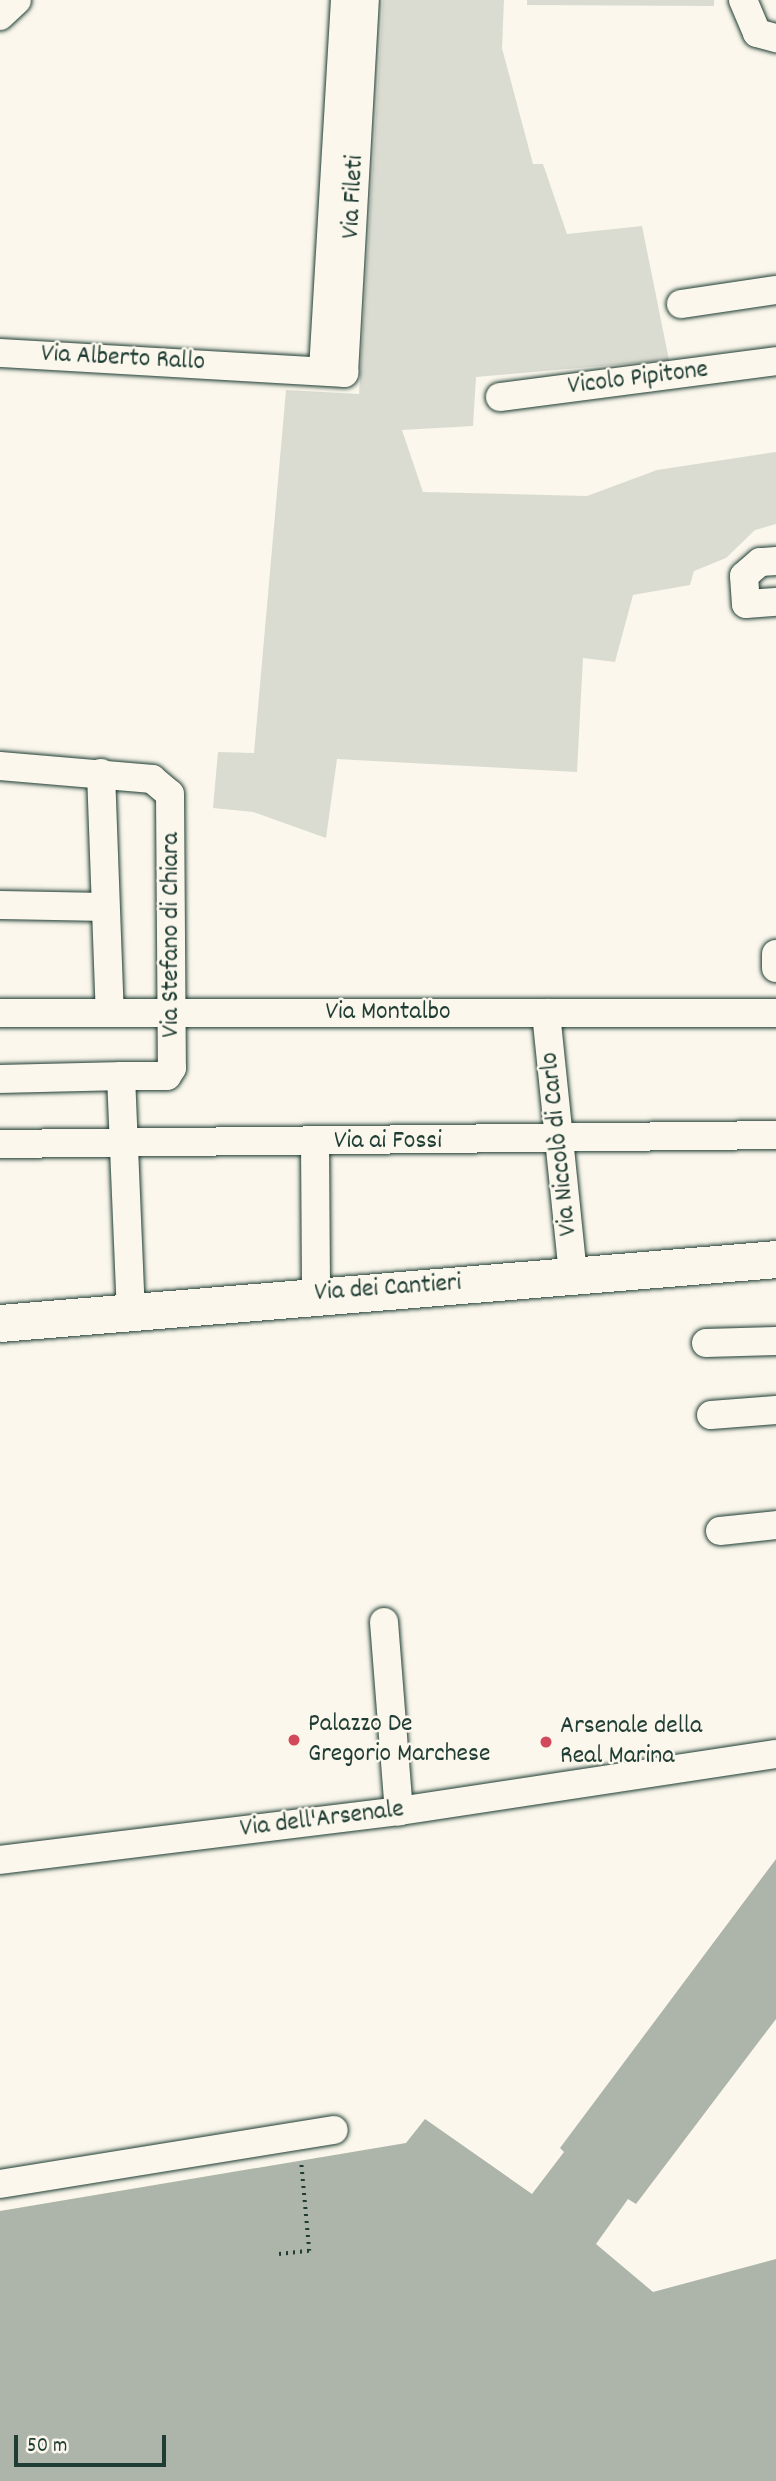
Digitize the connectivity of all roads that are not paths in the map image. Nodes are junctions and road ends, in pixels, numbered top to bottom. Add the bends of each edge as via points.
1 (17, 0) edge
2 (345, 0) edge
3 (365, 0) edge
4 (743, 0) edge
5 (0, 16) edge
6 (776, 38) edge
7 (776, 290) edge
8 (681, 304) dead end
9 (0, 353) edge
10 (776, 361) edge
11 (245, 365) joint
12 (323, 370) junction
13 (500, 397) dead end
14 (776, 561) edge
15 (776, 602) edge
16 (0, 766) edge
17 (101, 773) junction
18 (0, 905) edge
19 (105, 907) junction
20 (776, 954) edge
21 (776, 968) edge
22 (0, 1013) edge
23 (110, 1013) junction
24 (173, 1013) junction
25 (546, 1013) junction
26 (776, 1013) edge
27 (121, 1076) junction
28 (0, 1079) edge
29 (776, 1135) edge
30 (315, 1142) junction
31 (562, 1142) junction
32 (0, 1144) edge
33 (123, 1144) junction
34 (776, 1259) edge
35 (573, 1276) junction
36 (316, 1294) junction
37 (131, 1311) junction
38 (0, 1323) edge
39 (776, 1340) edge
40 (706, 1343) dead end
41 (776, 1410) edge
42 (711, 1415) dead end
43 (776, 1525) edge
44 (720, 1531) dead end
45 (384, 1622) dead end
46 (776, 1754) edge
47 (399, 1811) junction
48 (0, 1860) edge
49 (334, 2130) dead end
50 (0, 2184) edge

1 - 5 street
2 - 12 street, Via Fileti
3 - 12 street, Via Fileti via 344,373
4 - 6 street via 757,33
7 - 8 street
9 - 11 street, Via Alberto Rallo
10 - 13 street, Vicolo Pipitone
11 - 12 street, Via Fileti
14 - 15 street via 760,562 744,576 746,604
16 - 17 street
17 - 19 street
17 - 24 street, Via Stefano di Chiara via 152,779 170,794
18 - 19 street
19 - 23 street
20 - 21 street
22 - 23 street, Via Montalbo
23 - 24 street, Via Montalbo
24 - 25 street, Via Montalbo
24 - 27 street, Via Stefano di Chiara via 167,1076
25 - 26 street, Via Montalbo
25 - 31 street, Via Niccolò di Carlo
27 - 28 street
27 - 33 street
29 - 31 street, Via ai Fossi
30 - 31 street, Via ai Fossi
30 - 33 street, Via ai Fossi
30 - 36 street
31 - 35 street, Via Niccolò di Carlo
32 - 33 street, Via ai Fossi
33 - 37 street
34 - 35 main road, Via dei Cantieri
35 - 36 main road, Via dei Cantieri
36 - 37 main road, Via dei Cantieri
37 - 38 main road, Via dei Cantieri
39 - 40 street
41 - 42 street
43 - 44 street
45 - 47 street
46 - 47 street, Via dell'Arsenale
47 - 48 street, Via dell'Arsenale
49 - 50 street

